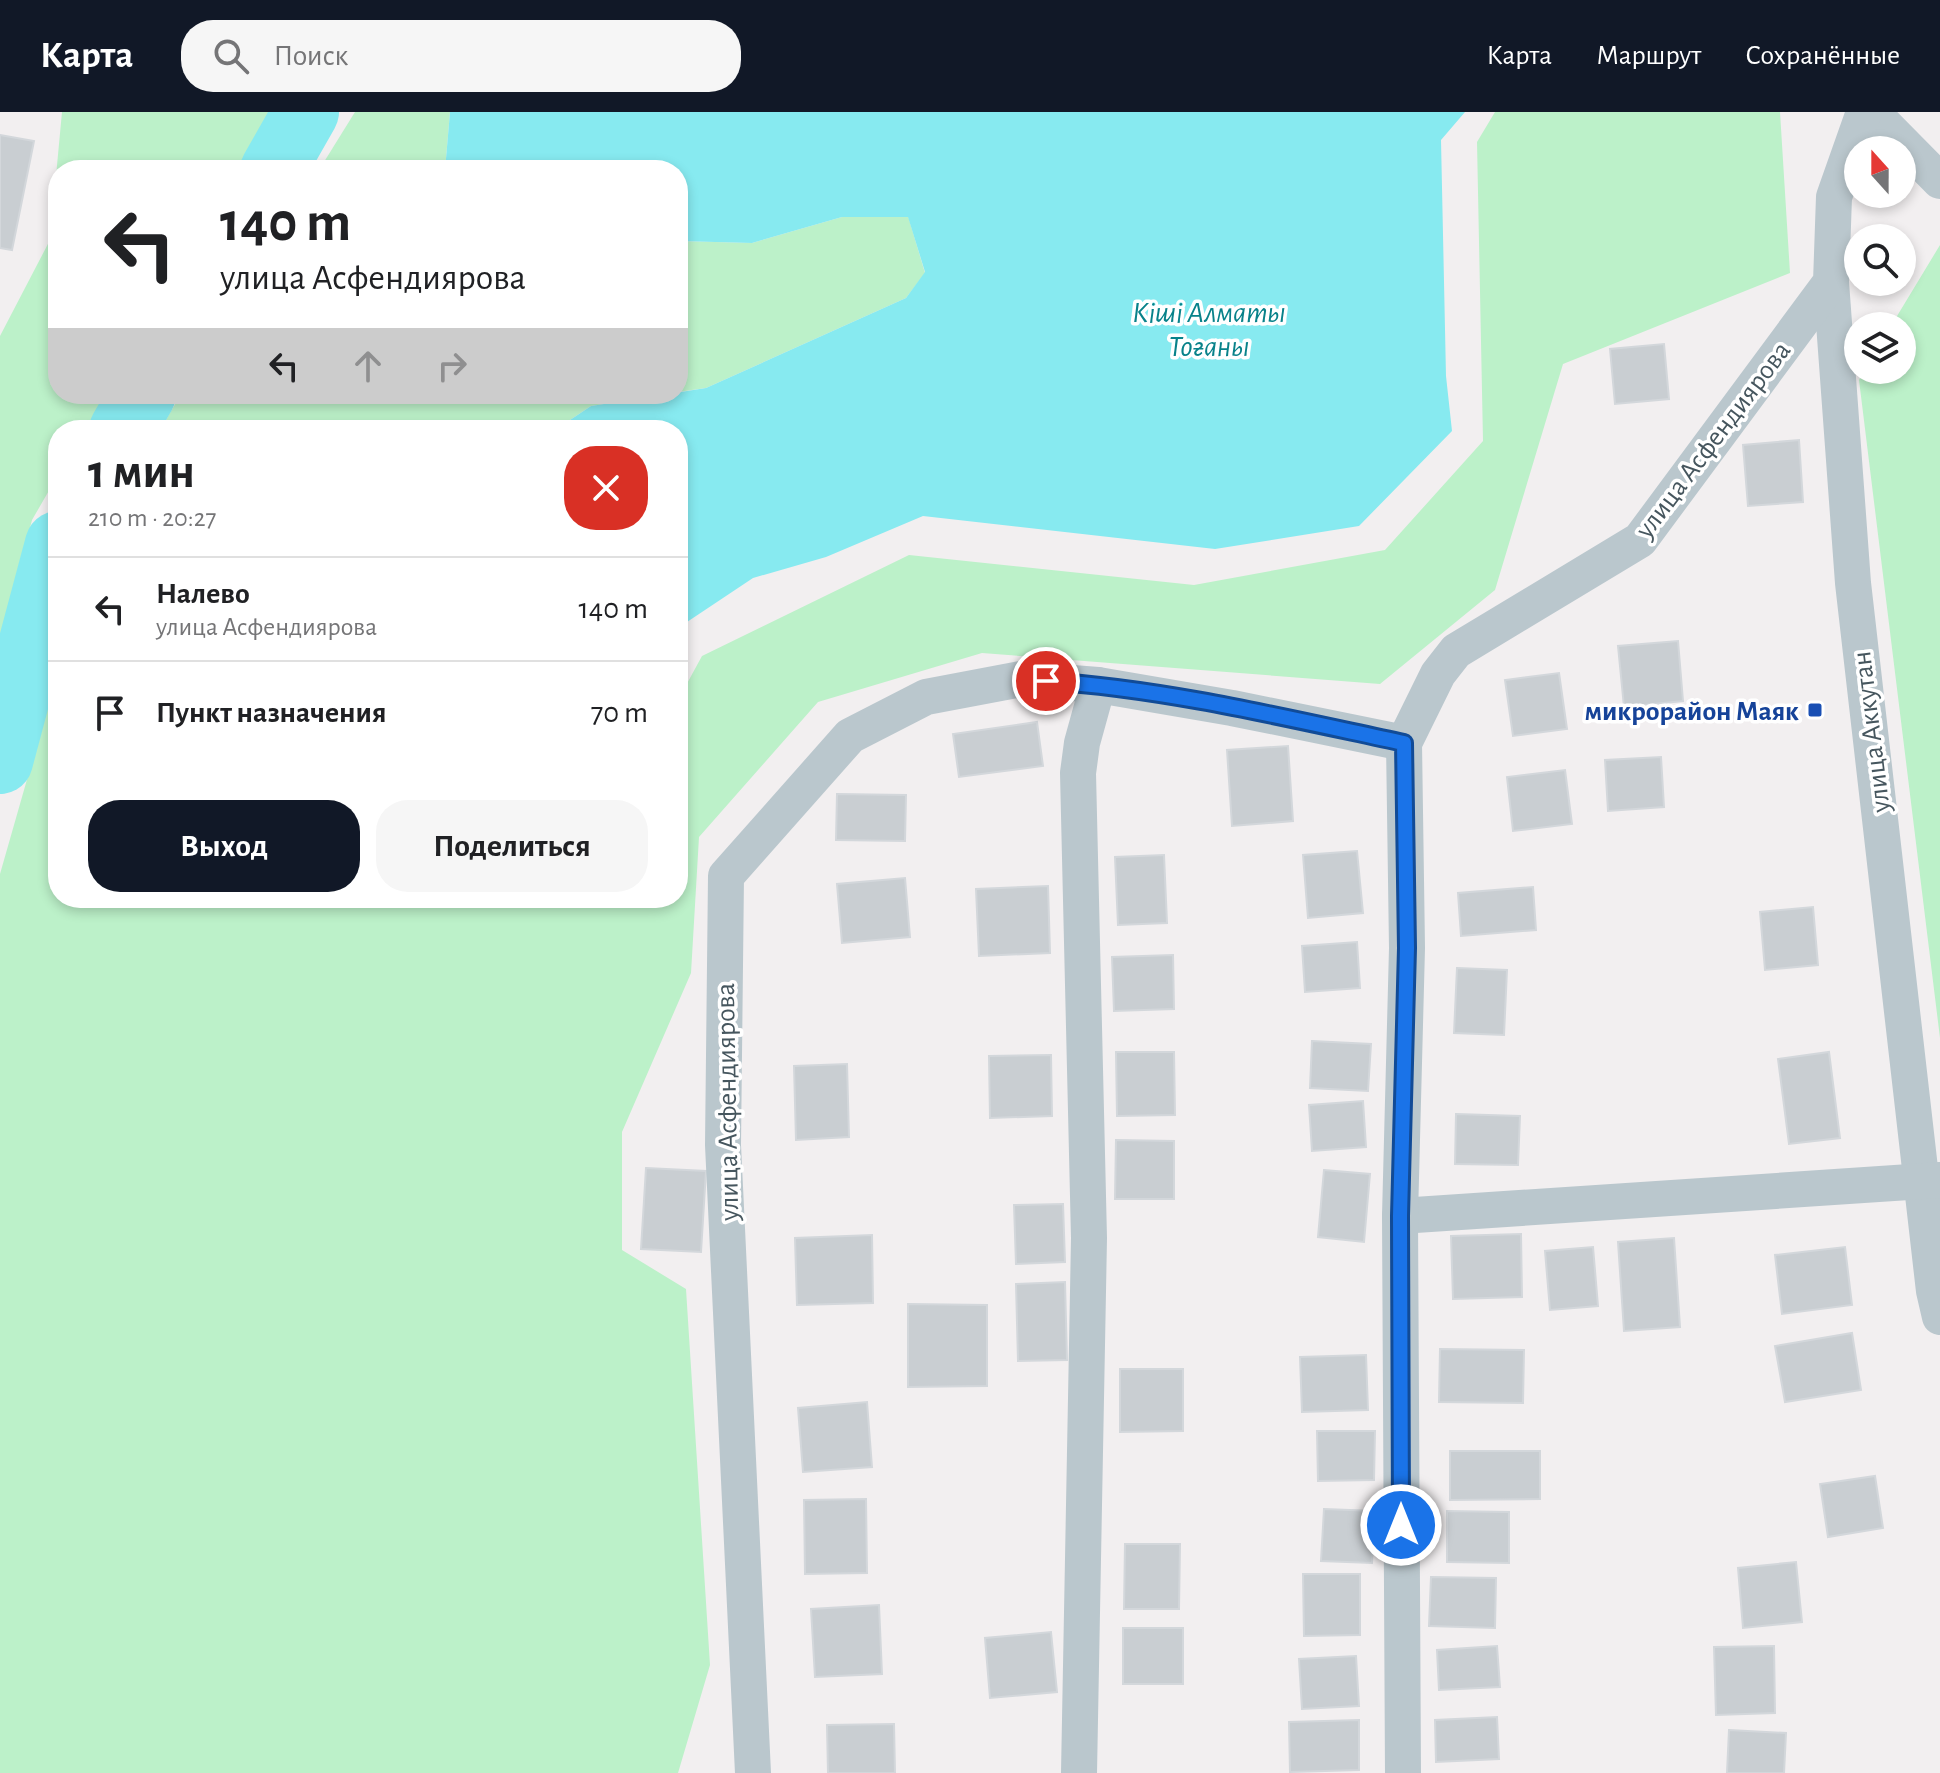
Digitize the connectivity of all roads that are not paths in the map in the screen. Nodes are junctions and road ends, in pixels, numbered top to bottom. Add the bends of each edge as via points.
1 (1864, 112) edge
2 (1872, 112) edge
3 (1940, 181) edge
4 (1831, 282) junction
5 (1098, 685) junction
6 (1404, 743) junction
7 (1931, 1181) edge
8 (1400, 1216) junction
9 (1940, 1317) edge
10 (753, 1773) edge
11 (1079, 1773) edge
12 (1403, 1773) edge

1 - 4 street via 1834,197
2 - 3 street
4 - 6 street, улица Асфендиярова via 1640,540 1456,651 1438,674
4 - 7 street, улица Аккутан via 1853,583
5 - 6 street, улица Асфендиярова
5 - 10 street, улица Асфендиярова via 1021,679 926,697 850,736 726,876 723,1145
5 - 11 street via 1078,773 1089,1238
6 - 8 street via 1407,948
7 - 8 street
7 - 9 street, улица Аккутан via 1934,1291
8 - 12 street

